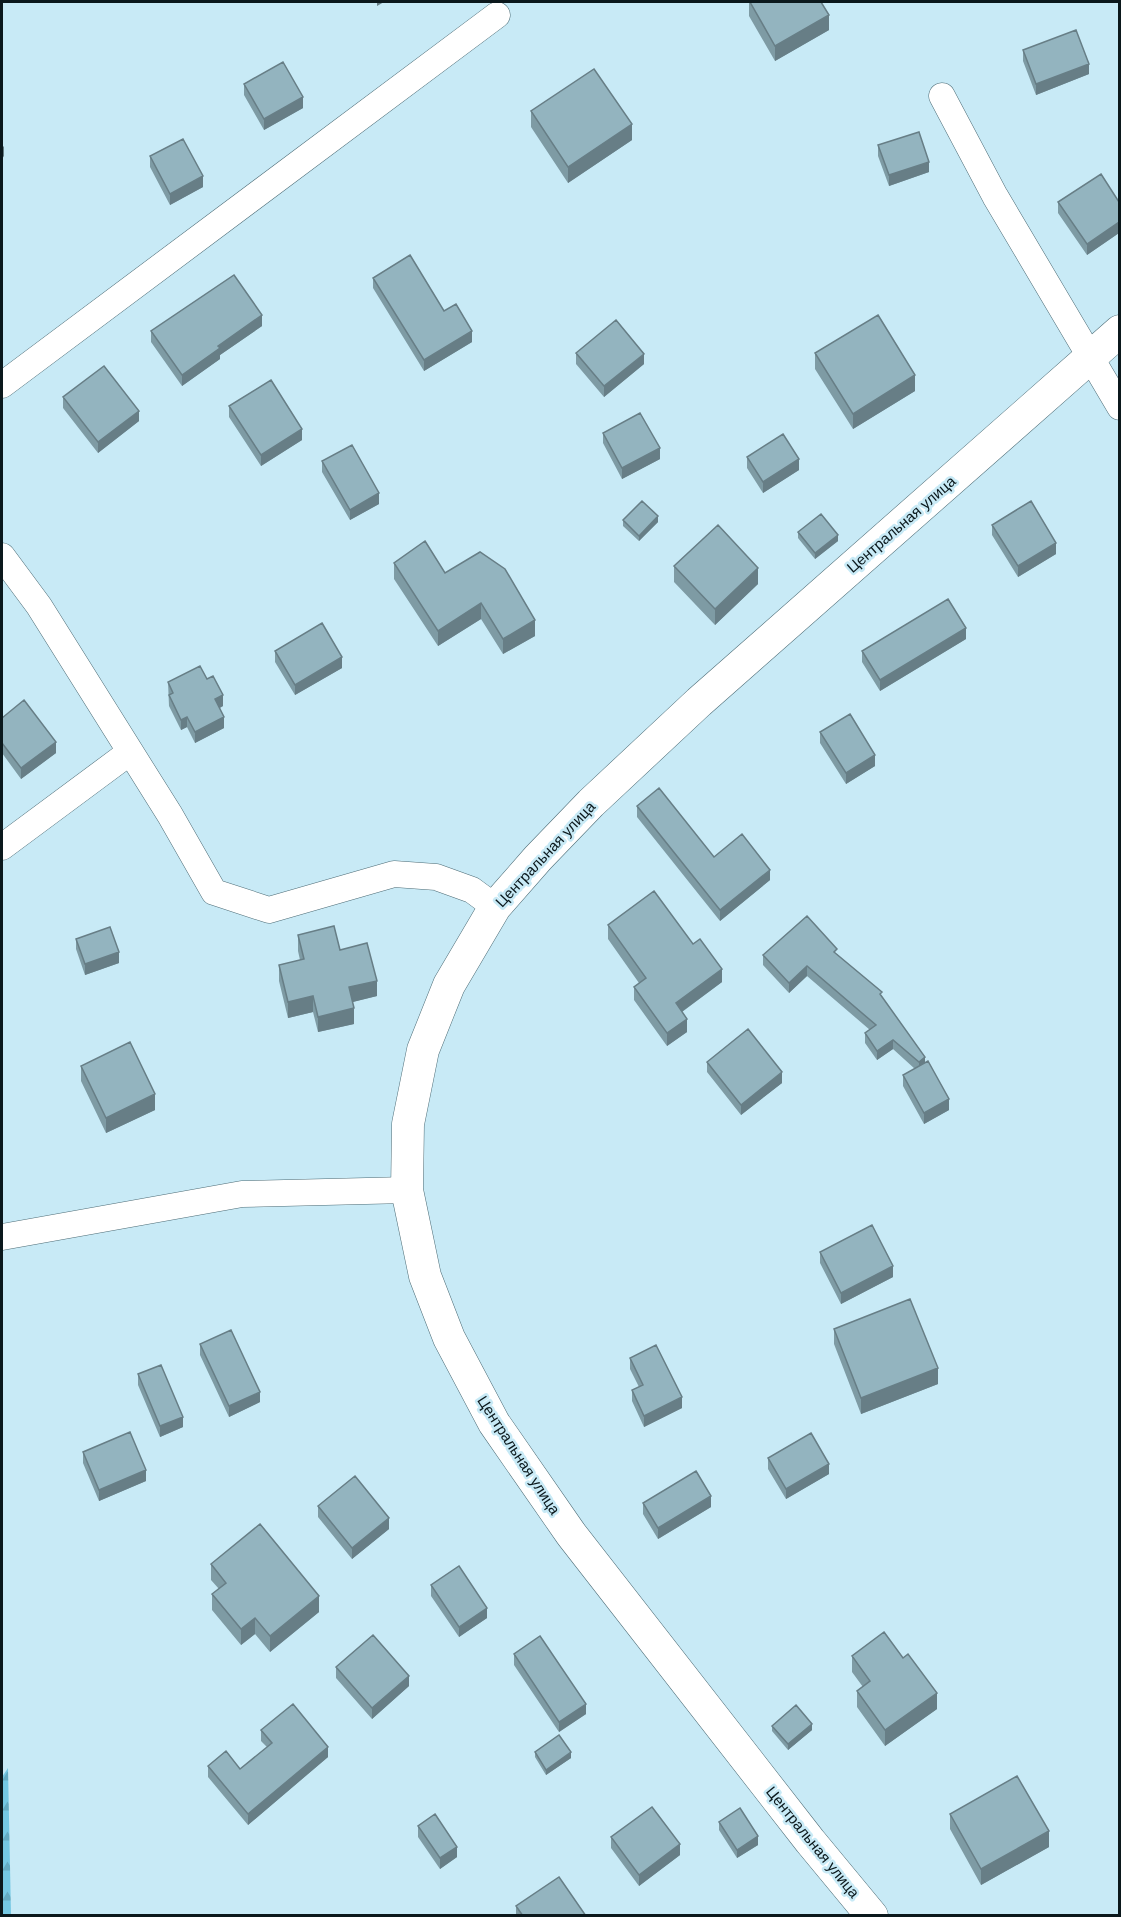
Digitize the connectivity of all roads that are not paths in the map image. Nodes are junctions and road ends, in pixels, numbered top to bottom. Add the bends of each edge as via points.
1 (497, 15) dead end
2 (942, 96) dead end
3 (1119, 331) edge
4 (1090, 358) junction
5 (2, 385) edge
6 (1119, 407) edge
7 (2, 556) edge
8 (130, 752) junction
9 (2, 847) edge
10 (495, 907) junction
11 (407, 1190) junction
12 (2, 1236) edge
13 (872, 1916) edge

1 - 5 street
2 - 4 street via 995,196
3 - 4 street, Центральная улица
4 - 6 street
4 - 10 street, Центральная улица via 699,702 591,803
7 - 8 street via 39,606
8 - 9 street
8 - 10 street via 214,892 269,910 394,874 436,877 472,891
10 - 11 street, Центральная улица via 449,985 423,1050 408,1124
11 - 12 street via 242,1194
11 - 13 street, Центральная улица via 425,1276 449,1338 494,1423 571,1534

